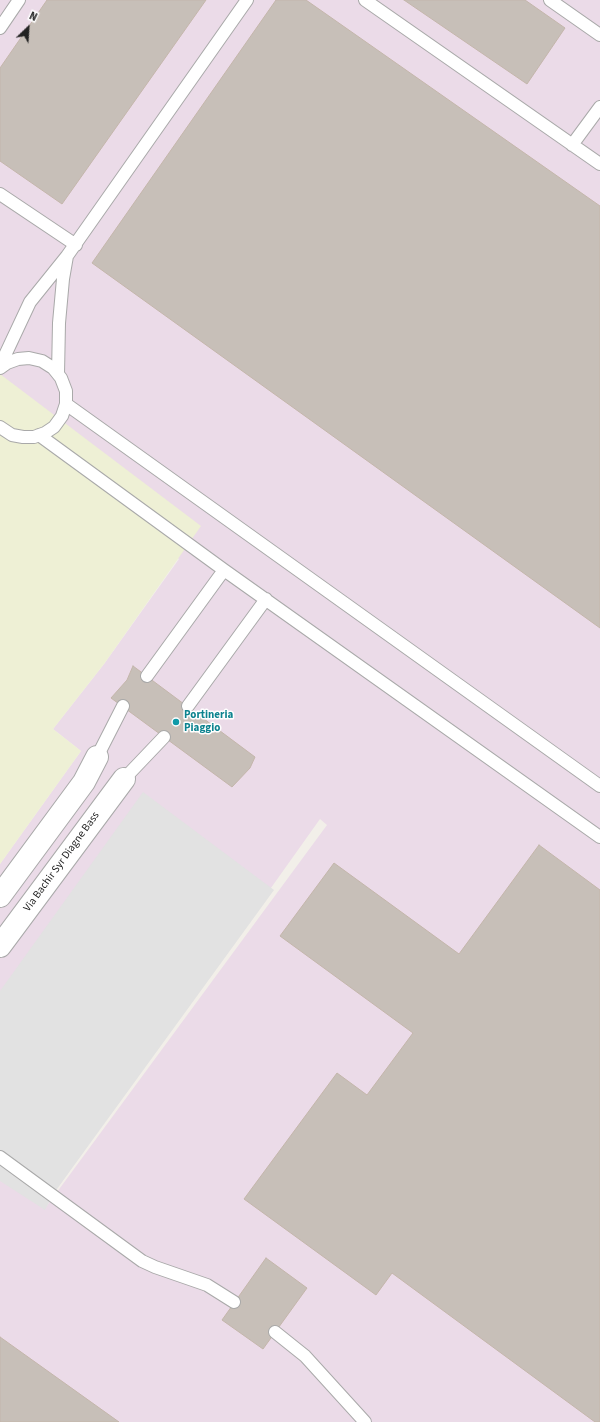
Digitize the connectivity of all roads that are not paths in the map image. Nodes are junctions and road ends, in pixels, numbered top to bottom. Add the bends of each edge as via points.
1 (19, 0) edge
2 (247, 0) edge
3 (365, 0) edge
4 (550, 0) edge
5 (0, 28) edge
6 (600, 35) edge
7 (600, 108) edge
8 (572, 145) junction
9 (600, 164) edge
10 (0, 194) edge
11 (76, 244) junction
12 (67, 256) junction
13 (0, 367) edge
14 (58, 374) junction
15 (66, 404) junction
16 (0, 427) edge
17 (39, 435) junction
18 (224, 570) junction
19 (266, 599) junction
20 (147, 676) dead end
21 (123, 706) dead end
22 (188, 706) dead end
23 (164, 737) dead end
24 (97, 757) joint
25 (124, 779) joint
26 (600, 786) edge
27 (600, 837) edge
28 (0, 896) edge
29 (0, 946) edge
30 (0, 1157) edge
31 (234, 1302) dead end
32 (275, 1332) dead end
33 (365, 1422) edge

1 - 5 lane
2 - 11 lane
3 - 8 lane
4 - 6 lane
7 - 8 lane
8 - 9 lane
10 - 11 lane
11 - 12 lane
12 - 13 lane via 30,302
12 - 14 lane via 59,323
13 - 14 lane via 18,359 29,358 42,361
14 - 15 lane via 66,391
15 - 17 lane via 62,416 54,427
15 - 26 lane
16 - 17 lane via 23,437
17 - 18 lane
18 - 19 lane
18 - 20 lane
19 - 22 lane
19 - 27 lane
21 - 24 lane
23 - 25 lane
24 - 28 street via 84,782
25 - 29 street, Via Bachir Syr Diagne Bass
30 - 31 lane via 142,1261 207,1285
32 - 33 lane via 305,1356

